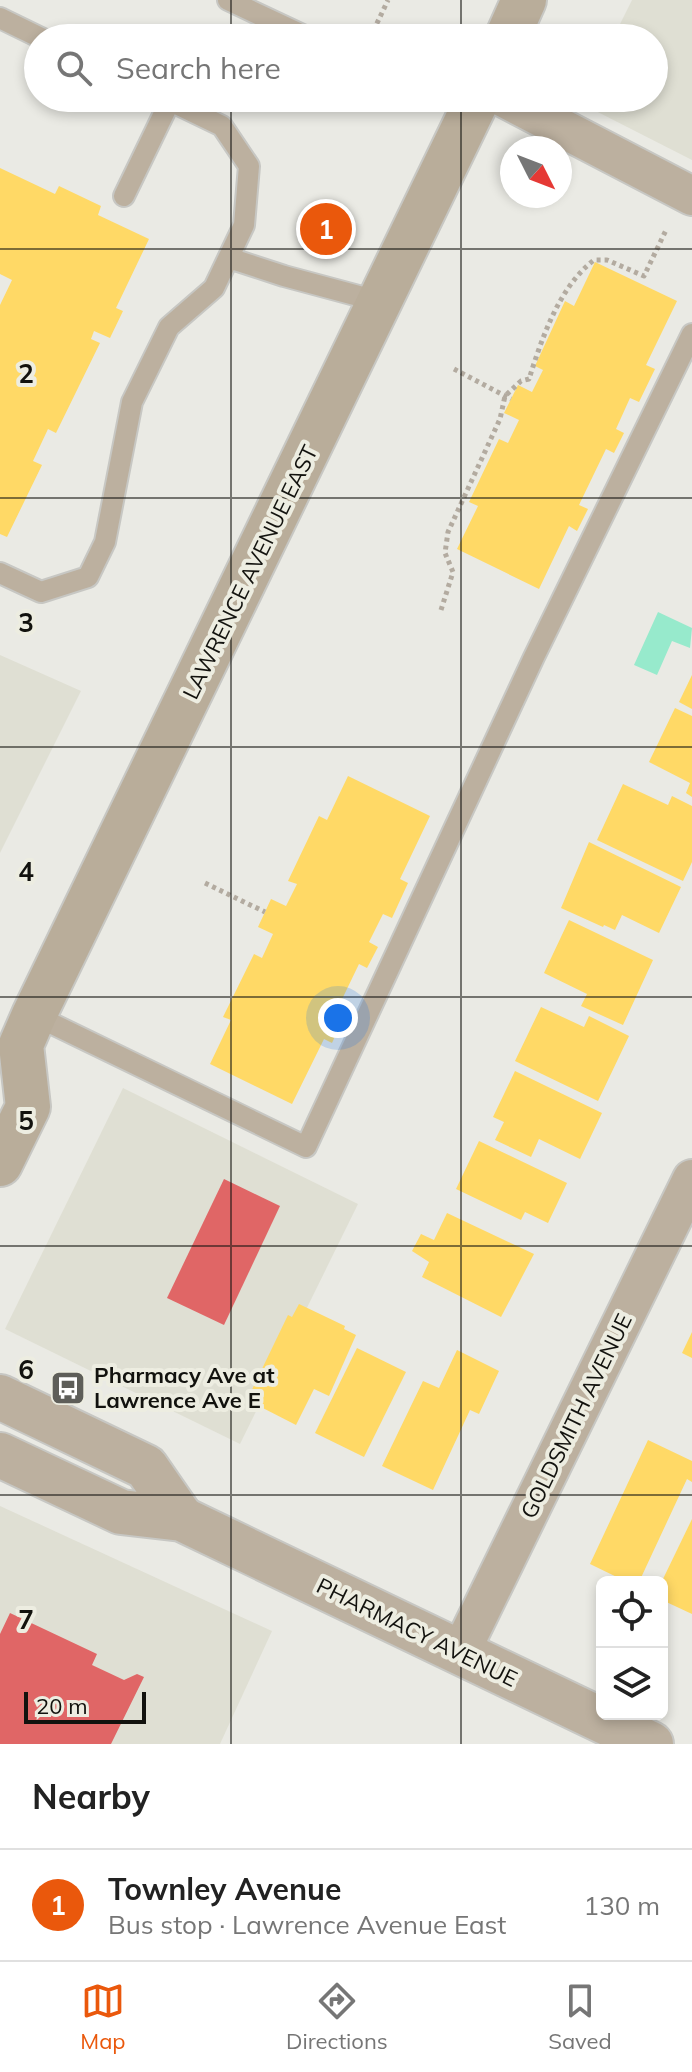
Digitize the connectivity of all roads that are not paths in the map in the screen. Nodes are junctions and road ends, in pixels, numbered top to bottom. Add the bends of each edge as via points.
1 (228, 0) edge
2 (524, 0) edge
3 (0, 18) edge
4 (279, 24) edge
5 (513, 24) edge
6 (24, 30) edge
7 (161, 112) edge
8 (193, 112) edge
9 (471, 112) edge
10 (531, 112) edge
11 (124, 196) dead end
12 (692, 196) edge
13 (229, 258) junction
14 (381, 302) junction
15 (692, 334) edge
16 (0, 573) edge
17 (18, 1040) edge
18 (0, 1164) edge
19 (692, 1179) edge
20 (0, 1397) edge
21 (0, 1455) edge
22 (182, 1519) junction
23 (460, 1653) junction
24 (651, 1744) edge

1 - 4 lane
2 - 5 main road
3 - 6 lane
7 - 11 lane
8 - 13 lane via 222,126 249,166 244,225
9 - 14 main road, LAWRENCE AVENUE EAST
10 - 12 street
13 - 14 lane
13 - 16 lane via 214,288 169,327 132,402 105,542 88,577 41,592
14 - 17 main road, LAWRENCE AVENUE EAST
15 - 17 lane via 534,657 306,1147
17 - 18 main road via 28,1107
19 - 23 street, GOLDSMITH AVENUE
20 - 22 street, PHARMACY AVENUE via 146,1467
21 - 22 street, PHARMACY AVENUE via 121,1512
22 - 23 street, PHARMACY AVENUE
23 - 24 street, PHARMACY AVENUE

